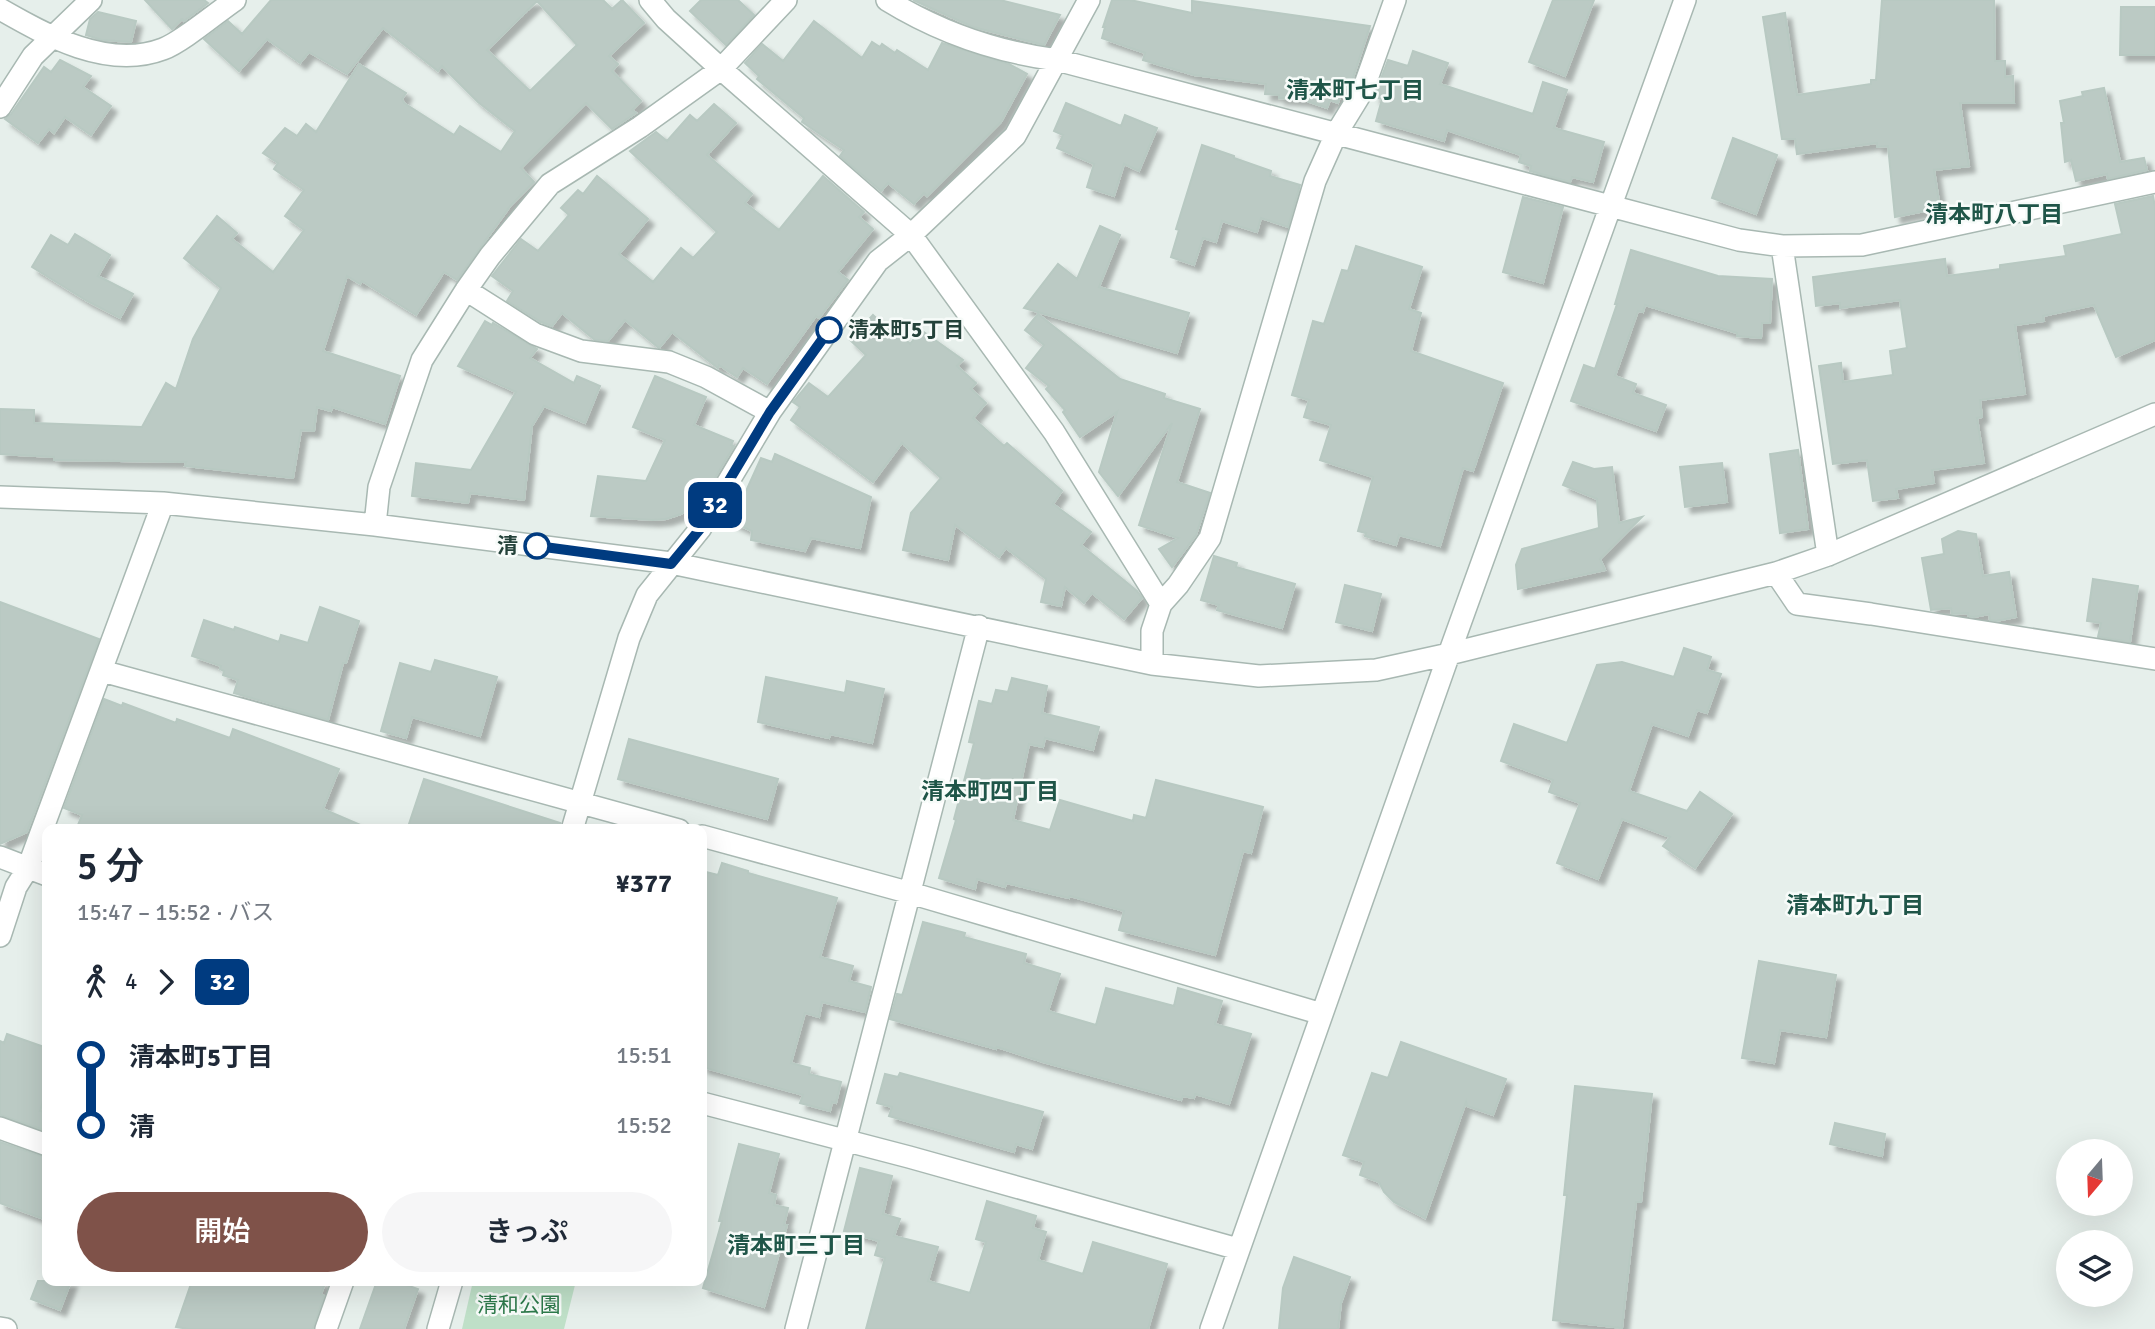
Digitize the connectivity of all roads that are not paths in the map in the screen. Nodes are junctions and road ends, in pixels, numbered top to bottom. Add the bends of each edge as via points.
1 (91, 0) edge
2 (234, 0) edge
3 (650, 0) edge
4 (786, 0) edge
5 (887, 0) edge
6 (1088, 0) edge
7 (1395, 0) edge
8 (1685, 0) edge
9 (0, 9) edge
10 (51, 38) junction
11 (1057, 60) junction
12 (721, 69) junction
13 (0, 107) edge
14 (1336, 134) junction
15 (2155, 182) edge
16 (1611, 205) junction
17 (911, 234) junction
18 (1783, 246) junction
19 (466, 290) junction
20 (770, 412) junction
21 (2155, 414) edge
22 (0, 497) edge
23 (163, 503) junction
24 (375, 525) junction
25 (1828, 555) junction
26 (671, 564) junction
27 (1776, 573) junction
28 (1161, 604) junction
29 (979, 626) junction
30 (1449, 654) junction
31 (2155, 659) edge
32 (1152, 664) junction
33 (102, 671) junction
34 (579, 802) junction
35 (53, 824) edge
36 (574, 824) edge
37 (658, 824) edge
38 (707, 837) edge
39 (0, 858) edge
40 (38, 872) edge
41 (907, 892) junction
42 (0, 936) edge
43 (1322, 1014) junction
44 (707, 1104) edge
45 (0, 1128) edge
46 (846, 1141) junction
47 (42, 1143) edge
48 (1238, 1249) junction
49 (341, 1286) edge
50 (451, 1286) edge
51 (0, 1328) edge
52 (6, 1329) edge
53 (326, 1329) edge
54 (438, 1329) edge
55 (796, 1329) edge
56 (1211, 1329) edge

1 - 10 street
2 - 10 street via 166,48 138,56
3 - 12 street
4 - 12 street
5 - 11 street via 957,36 1018,55
6 - 11 street
7 - 14 street via 1363,90
8 - 16 street
9 - 10 street
10 - 13 street via 33,56
11 - 14 street
11 - 17 street via 1015,136
12 - 17 street
12 - 19 street via 550,184
14 - 16 street
14 - 28 street via 1315,181 1210,537
15 - 18 street via 1862,245
16 - 18 street via 1739,240
16 - 30 street
17 - 20 street via 878,261
17 - 28 street via 1054,432
18 - 25 street
19 - 20 street via 535,334 581,351 669,362
19 - 24 street via 422,360 379,487
20 - 26 street via 700,529
21 - 25 street
22 - 23 street
23 - 24 street
23 - 33 street
24 - 26 street
25 - 27 street
26 - 29 street
26 - 34 street via 647,596 629,638
27 - 30 street
27 - 31 street via 1797,604
28 - 32 street via 1152,631
29 - 32 street
29 - 41 street
30 - 32 street via 1376,670 1259,676
30 - 43 street
33 - 34 street
33 - 35 street
34 - 36 street
34 - 37 street
38 - 41 street
39 - 40 street
40 - 42 street via 16,887
41 - 43 street
41 - 46 street
43 - 48 street
44 - 46 street
45 - 47 street
46 - 48 street
46 - 55 street
48 - 56 street
49 - 53 street
50 - 54 street
51 - 52 street

